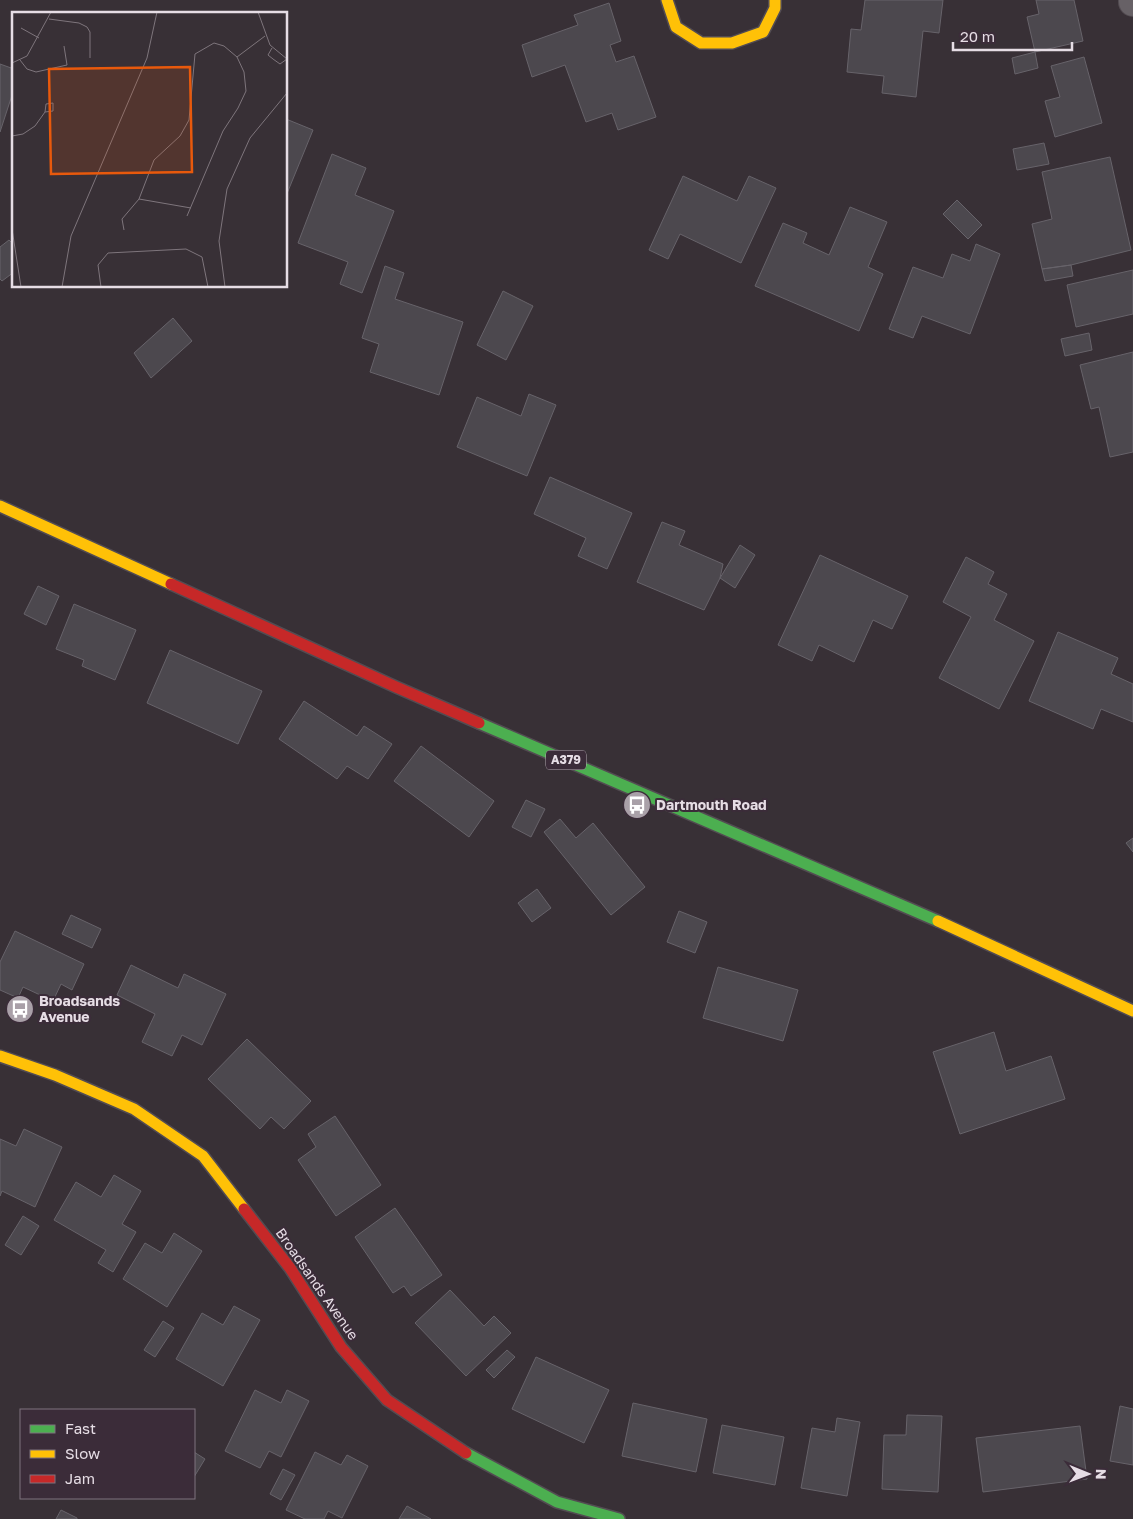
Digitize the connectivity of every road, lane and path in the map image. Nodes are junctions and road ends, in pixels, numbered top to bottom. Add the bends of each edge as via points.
1 (667, 0) edge
2 (775, 0) edge
3 (0, 506) edge
4 (1133, 1011) edge
5 (0, 1056) edge
6 (619, 1519) edge

1 - 2 main road via 676,27 701,43 732,43 763,32 775,8
3 - 4 main road, A379 via 396,686 930,917
5 - 6 main road, Broadsands Avenue via 55,1075 134,1109 203,1156 290,1268 341,1347 387,1400 460,1450 557,1502

